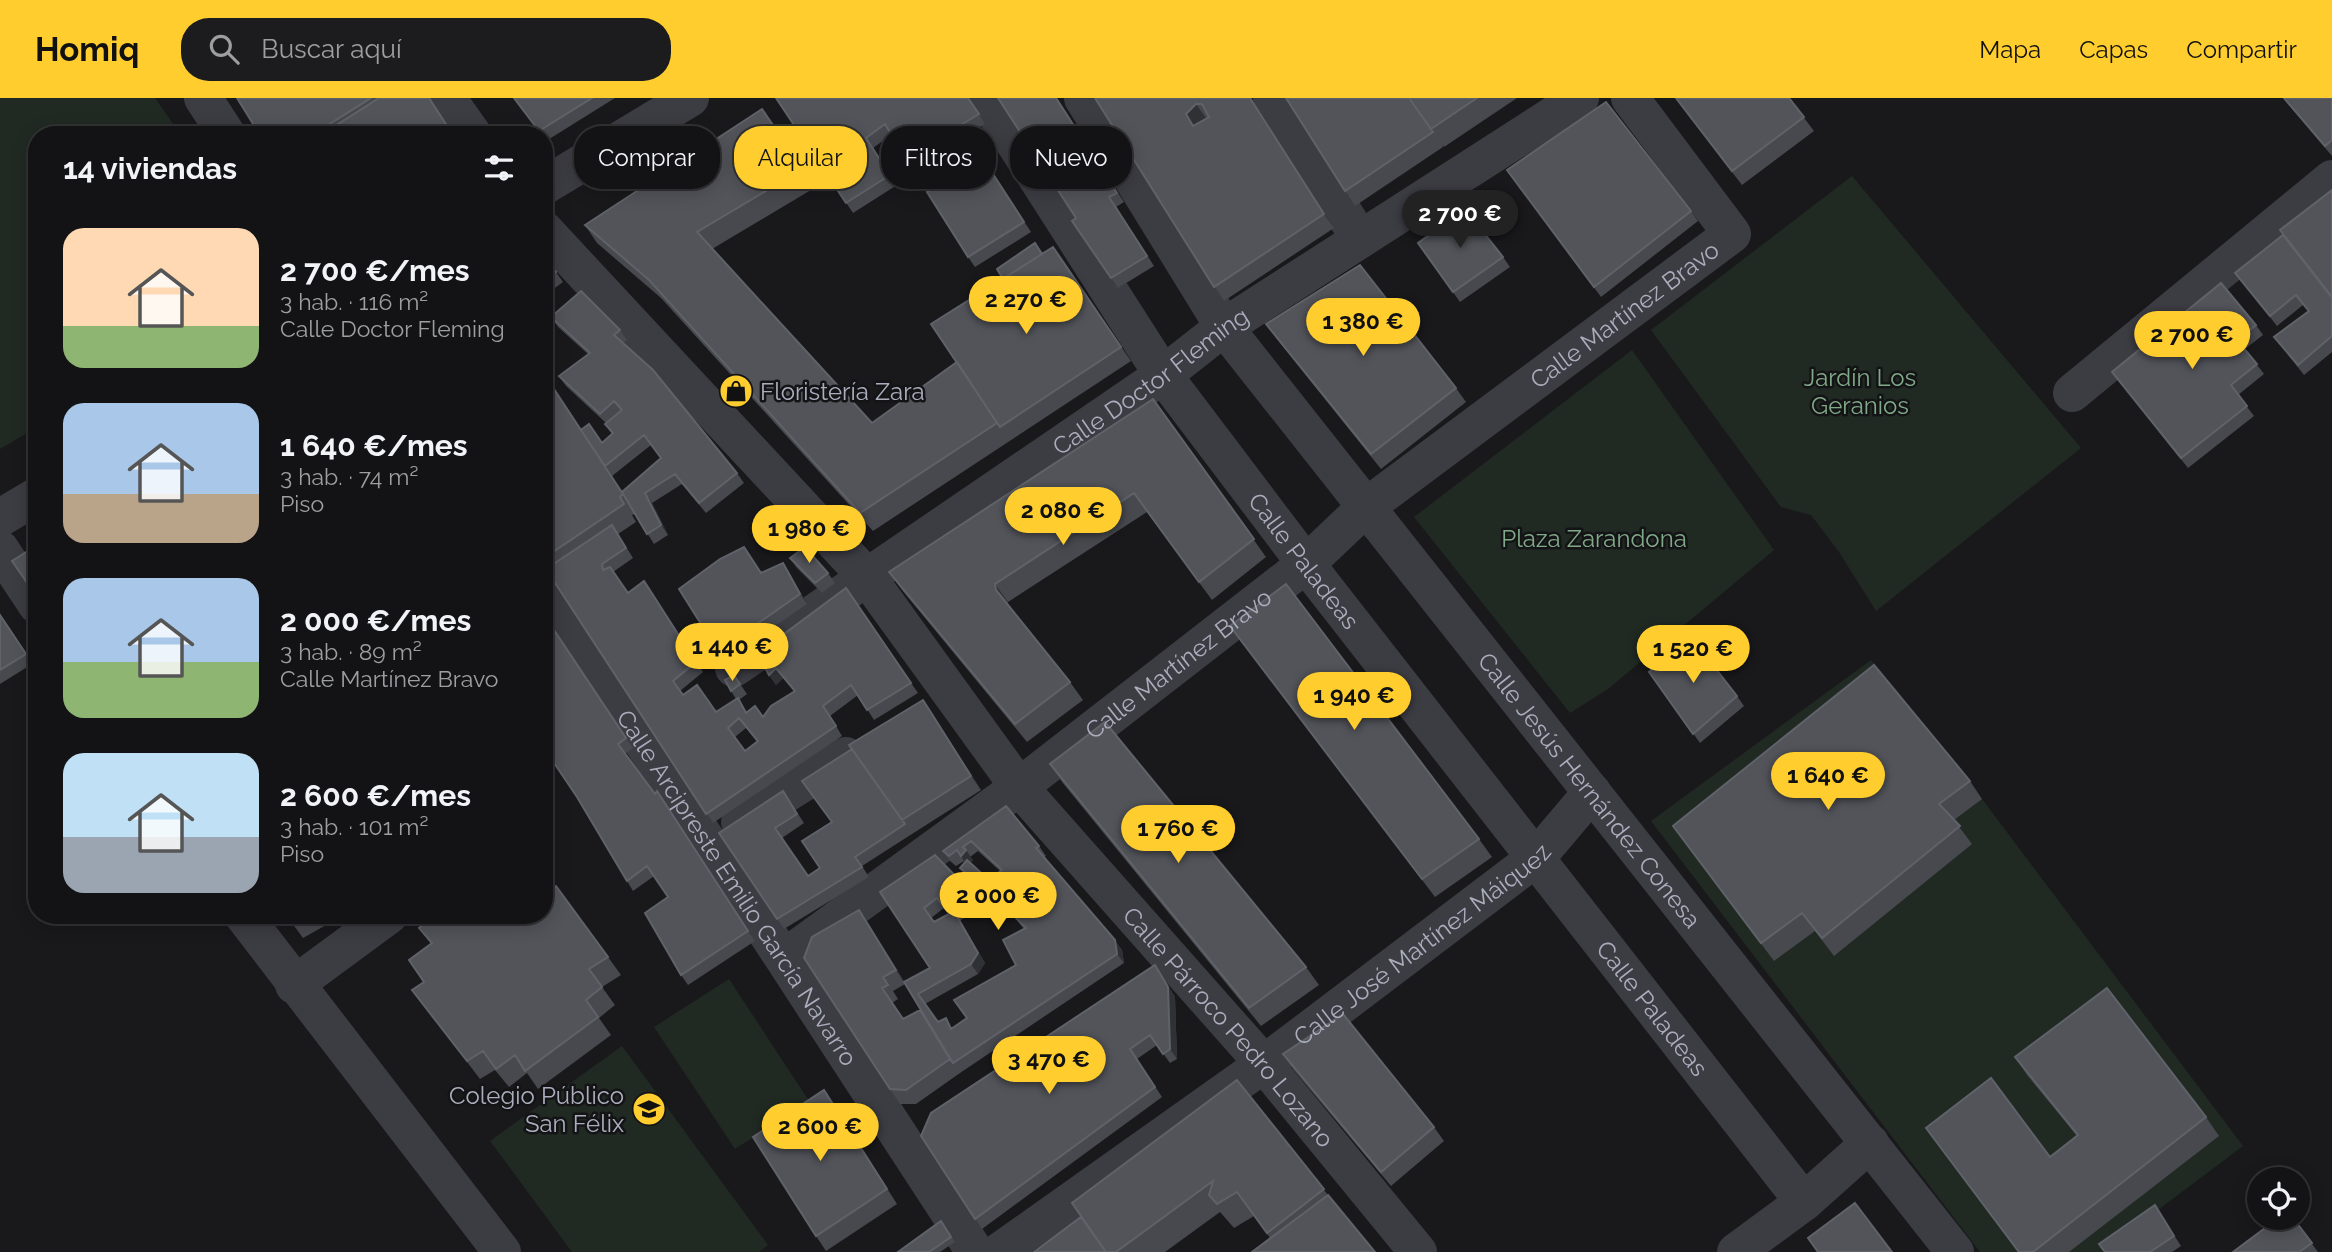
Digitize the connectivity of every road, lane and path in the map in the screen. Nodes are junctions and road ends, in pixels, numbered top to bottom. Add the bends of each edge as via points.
1 (203, 98) edge
2 (447, 98) edge
3 (690, 98) edge
4 (986, 98) edge
5 (1083, 98) edge
6 (1272, 98) edge
7 (1580, 98) edge
8 (1630, 98) edge
9 (221, 126) edge
10 (467, 126) edge
11 (2332, 179) edge
12 (553, 182) edge
13 (1360, 239) junction
14 (553, 240) edge
15 (1224, 327) junction
16 (1163, 375) junction
17 (2071, 393) dead end
18 (28, 501) edge
19 (1366, 507) junction
20 (0, 518) edge
21 (0, 549) edge
22 (1306, 564) junction
23 (867, 577) junction
24 (28, 591) edge
25 (553, 605) edge
26 (734, 668) dead end
27 (950, 691) junction
28 (915, 712) edge
29 (881, 734) edge
30 (1019, 787) junction
31 (1592, 792) junction
32 (708, 842) junction
33 (1537, 857) junction
34 (250, 924) edge
35 (377, 924) edge
36 (784, 958) junction
37 (294, 985) junction
38 (1264, 1064) junction
39 (1870, 1143) junction
40 (1804, 1202) junction
41 (502, 1252) edge
42 (975, 1252) edge
43 (999, 1252) edge
44 (1418, 1252) edge
45 (1737, 1252) edge
46 (1955, 1252) edge

1 - 9 street
2 - 10 street
3 - 12 street
4 - 16 street, Calle Paladeas
5 - 15 street, Calle Jesús Hernández Conesa
6 - 13 street
7 - 13 street, Calle Doctor Fleming
8 - 19 street, Calle Martínez Bravo via 1732,234
11 - 17 street
13 - 15 street, Calle Doctor Fleming
14 - 23 street, Calle Párroco Pedro Lozano
15 - 16 street, Calle Doctor Fleming
15 - 19 street, Calle Jesús Hernández Conesa
16 - 22 street, Calle Paladeas
16 - 23 street, Calle Doctor Fleming
18 - 20 street
19 - 22 street, Calle Martínez Bravo
19 - 31 street, Calle Jesús Hernández Conesa
21 - 24 street
22 - 30 street, Calle Martínez Bravo
22 - 33 street, Calle Paladeas
23 - 26 street, Calle Doctor Fleming
23 - 27 street, Calle Párroco Pedro Lozano
25 - 32 street, Calle Arcipreste Emilio García Navarro
27 - 28 street
27 - 30 street, Calle Párroco Pedro Lozano
29 - 32 street
30 - 36 street, Calle Martínez Bravo
30 - 38 street, Calle Párroco Pedro Lozano
31 - 33 street, Calle José Martínez Máiquez
31 - 39 street, Calle Jesús Hernández Conesa
32 - 36 street, Calle Arcipreste Emilio García Navarro
33 - 38 street, Calle José Martínez Máiquez
33 - 40 street, Calle Paladeas
34 - 37 street
35 - 37 street
36 - 42 street, Calle Arcipreste Emilio García Navarro
37 - 41 street
38 - 43 street, Calle José Martínez Máiquez
38 - 44 street, Calle Párroco Pedro Lozano
39 - 40 street
39 - 46 street, Calle Jesús Hernández Conesa
40 - 45 street

